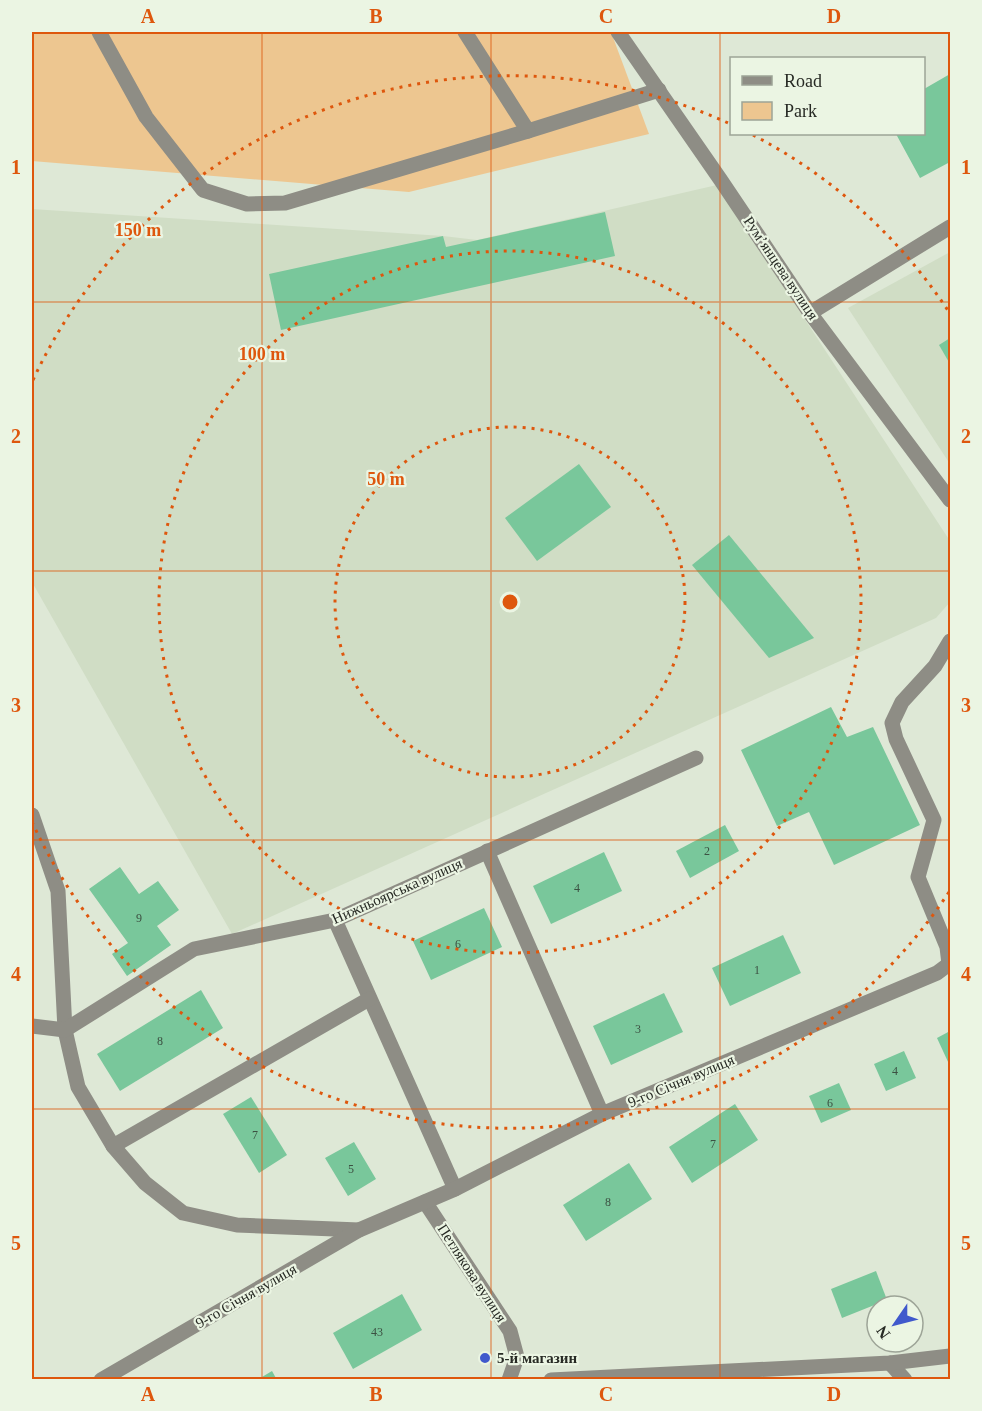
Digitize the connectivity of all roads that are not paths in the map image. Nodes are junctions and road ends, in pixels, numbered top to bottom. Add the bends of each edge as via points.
1 (99, 32) edge
2 (465, 32) edge
3 (618, 32) edge
4 (659, 90) junction
5 (528, 131) junction
6 (951, 227) edge
7 (810, 313) junction
8 (951, 500) edge
9 (951, 641) edge
10 (696, 758) dead end
11 (32, 814) edge
12 (487, 851) junction
13 (335, 920) junction
14 (369, 999) junction
15 (32, 1026) edge
16 (65, 1030) junction
17 (602, 1114) junction
18 (113, 1146) junction
19 (455, 1189) junction
20 (425, 1202) junction
21 (359, 1230) junction
22 (951, 1356) edge
23 (890, 1363) junction
24 (101, 1380) edge
25 (509, 1380) edge
26 (551, 1380) edge
27 (905, 1380) edge

1 - 5 street via 146,117 203,190 246,204 285,203
2 - 5 street
3 - 4 street, Рум’янцева вулиця
4 - 5 street
4 - 7 street, Рум’янцева вулиця
6 - 7 street
7 - 8 street, Рум’янцева вулиця
9 - 17 street, 9-го Січня вулиця via 935,666 902,702 892,723 934,820 918,877 947,947 949,964 937,973
10 - 12 street, Нижньоярська вулиця
11 - 16 street via 58,891
12 - 13 street, Нижньоярська вулиця
12 - 17 street
13 - 14 street
13 - 16 street, Нижньоярська вулиця via 194,949
14 - 18 street
14 - 19 street
15 - 16 street
16 - 18 street via 78,1087
17 - 19 street, 9-го Січня вулиця
18 - 21 street via 145,1183 183,1213 237,1225
19 - 20 street, 9-го Січня вулиця
20 - 21 street, 9-го Січня вулиця
20 - 25 street, Петлякова вулиця via 510,1331 517,1357
21 - 24 street, 9-го Січня вулиця
22 - 23 street
23 - 26 street
23 - 27 street

